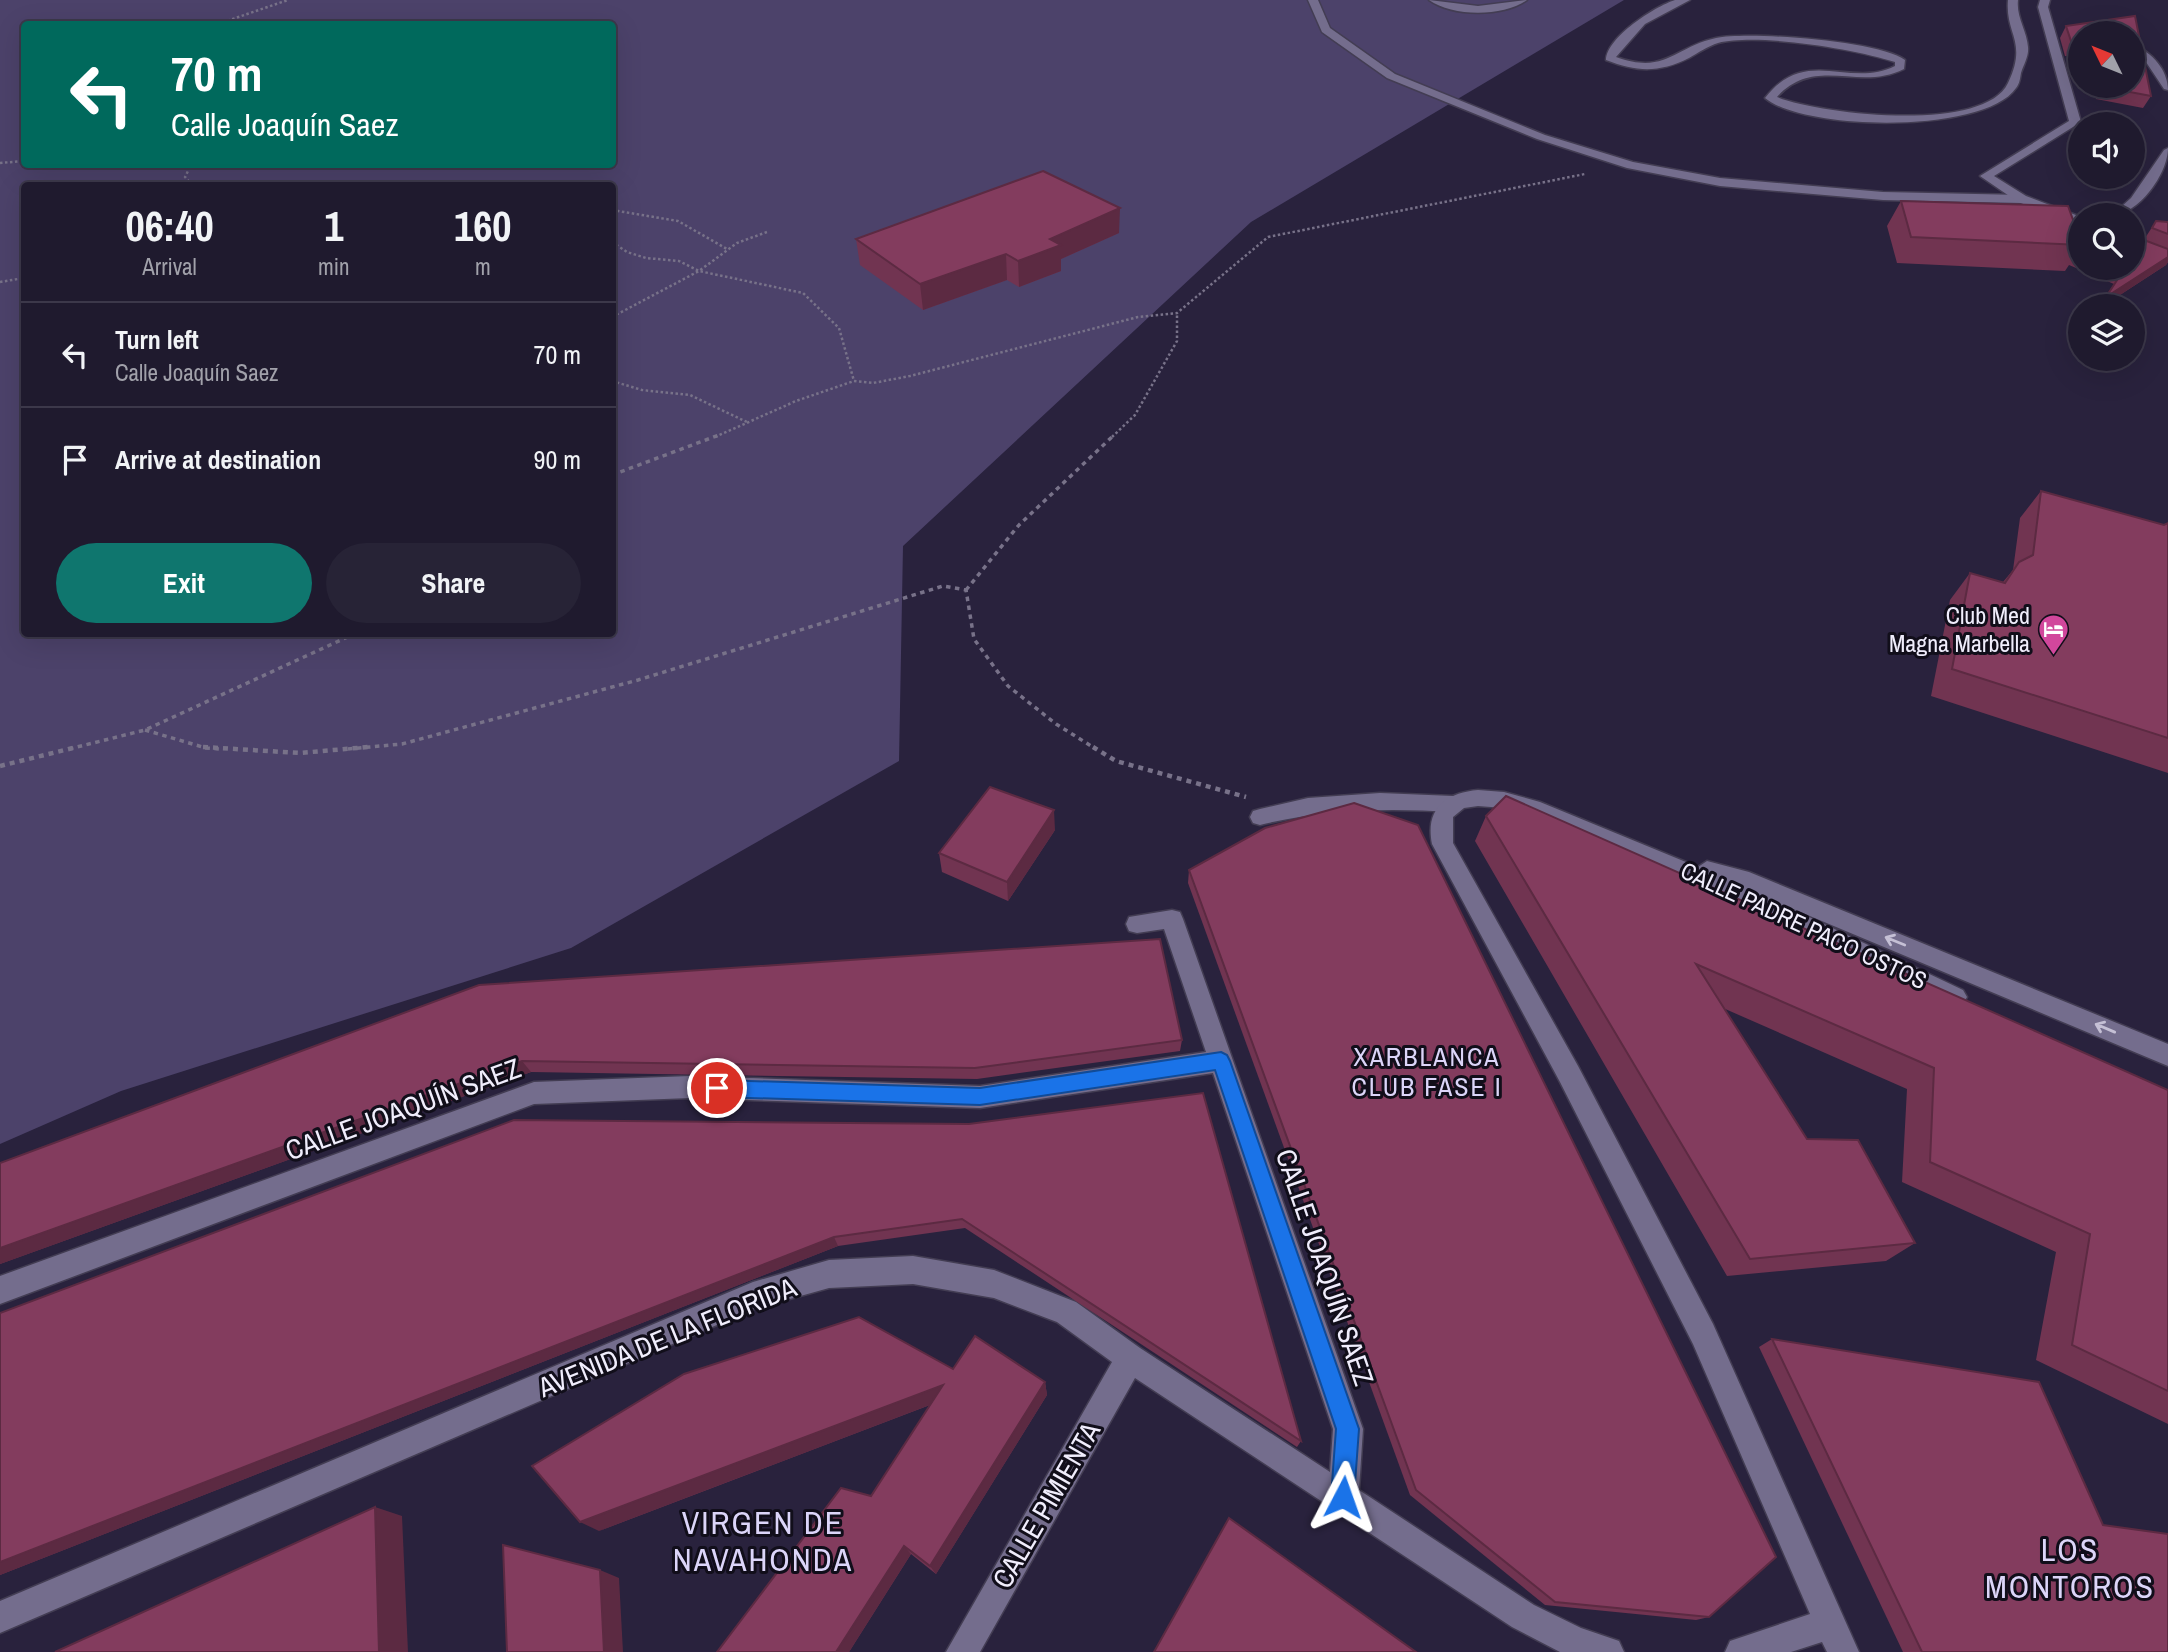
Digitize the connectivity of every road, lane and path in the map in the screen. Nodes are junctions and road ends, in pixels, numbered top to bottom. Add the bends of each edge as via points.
1 (288, 0) edge
2 (1313, 0) edge
3 (1434, 0) edge
4 (1522, 0) edge
5 (1685, 0) edge
6 (2013, 0) edge
7 (2045, 0) edge
8 (227, 21) edge
9 (2146, 56) edge
10 (2165, 77) edge
11 (2168, 87) edge
12 (2168, 152) edge
13 (21, 161) edge
14 (0, 163) edge
15 (1631, 165) junction
16 (2022, 199) junction
17 (2133, 203) edge
18 (616, 211) edge
19 (2068, 217) edge
20 (767, 232) dead end
21 (616, 245) edge
22 (727, 249) junction
23 (699, 271) junction
24 (21, 278) edge
25 (0, 282) edge
26 (1177, 313) junction
27 (616, 315) edge
28 (854, 381) junction
29 (616, 382) edge
30 (750, 424) junction
31 (616, 474) edge
32 (966, 590) junction
33 (347, 637) edge
34 (145, 730) junction
35 (0, 766) edge
36 (1453, 804) junction
37 (1291, 808) junction
38 (1260, 817) dead end
39 (1664, 860) junction
40 (1137, 924) dead end
41 (1975, 1006) edge
42 (2168, 1055) edge
43 (1221, 1061) junction
44 (0, 1290) edge
45 (1130, 1358) junction
46 (1343, 1497) junction
47 (0, 1618) edge
48 (1837, 1638) edge
49 (962, 1652) edge
50 (1608, 1652) edge
51 (1741, 1652) edge

1 - 8 path
2 - 15 street via 1326,30 1391,76 1541,137
3 - 4 street via 1484,9
5 - 6 street via 1668,4 1648,18 1617,44 1610,58 1664,68 1717,40 1747,38 1877,53 1900,60 1900,67 1879,75 1810,72 1796,76 1770,98 1792,108 1910,120 1962,115 1991,106 2012,87 2024,49
7 - 16 street via 2043,7 2075,122 1986,176
9 - 10 street
10 - 11 street
12 - 17 street
13 - 14 path
15 - 16 street via 1734,184 1883,196
15 - 26 path via 1268,237
16 - 19 street
18 - 22 path via 678,220
20 - 22 path
21 - 23 path via 626,252 679,261
22 - 23 path
23 - 27 path
23 - 28 path via 803,293 839,328
24 - 25 path
26 - 28 path via 1138,317 910,376 873,383
26 - 32 path via 1177,341 1135,415 1019,525
28 - 30 path via 796,401
29 - 30 path via 690,395
30 - 31 path
32 - 34 path via 943,586 638,680 402,744 300,753 206,748
32 - 37 path via 974,639 1008,686 1056,724 1116,761
33 - 34 path
34 - 35 path
36 - 37 street via 1387,799
36 - 39 street via 1489,798 1513,802
36 - 48 street via 1441,814 1437,826 1443,844 1703,1334
37 - 38 street
39 - 41 street, CALLE PADRE PACO OSTOS
42 -> 39 street, CALLE PADRE PACO OSTOS via 1741,878
40 - 43 street, CALLE JOAQUÍN SAEZ via 1172,919
43 - 44 street, CALLE JOAQUÍN SAEZ via 980,1097 690,1087 534,1093
43 - 46 street, CALLE JOAQUÍN SAEZ via 1348,1429
45 - 46 street, AVENIDA DE LA FLORIDA
45 - 47 street, AVENIDA DE LA FLORIDA via 1066,1312 994,1284 913,1270 829,1274 753,1296
45 - 49 street, CALLE PIMIENTA
46 - 50 street, AVENIDA DE LA FLORIDA via 1523,1616 1576,1643
48 - 51 street

